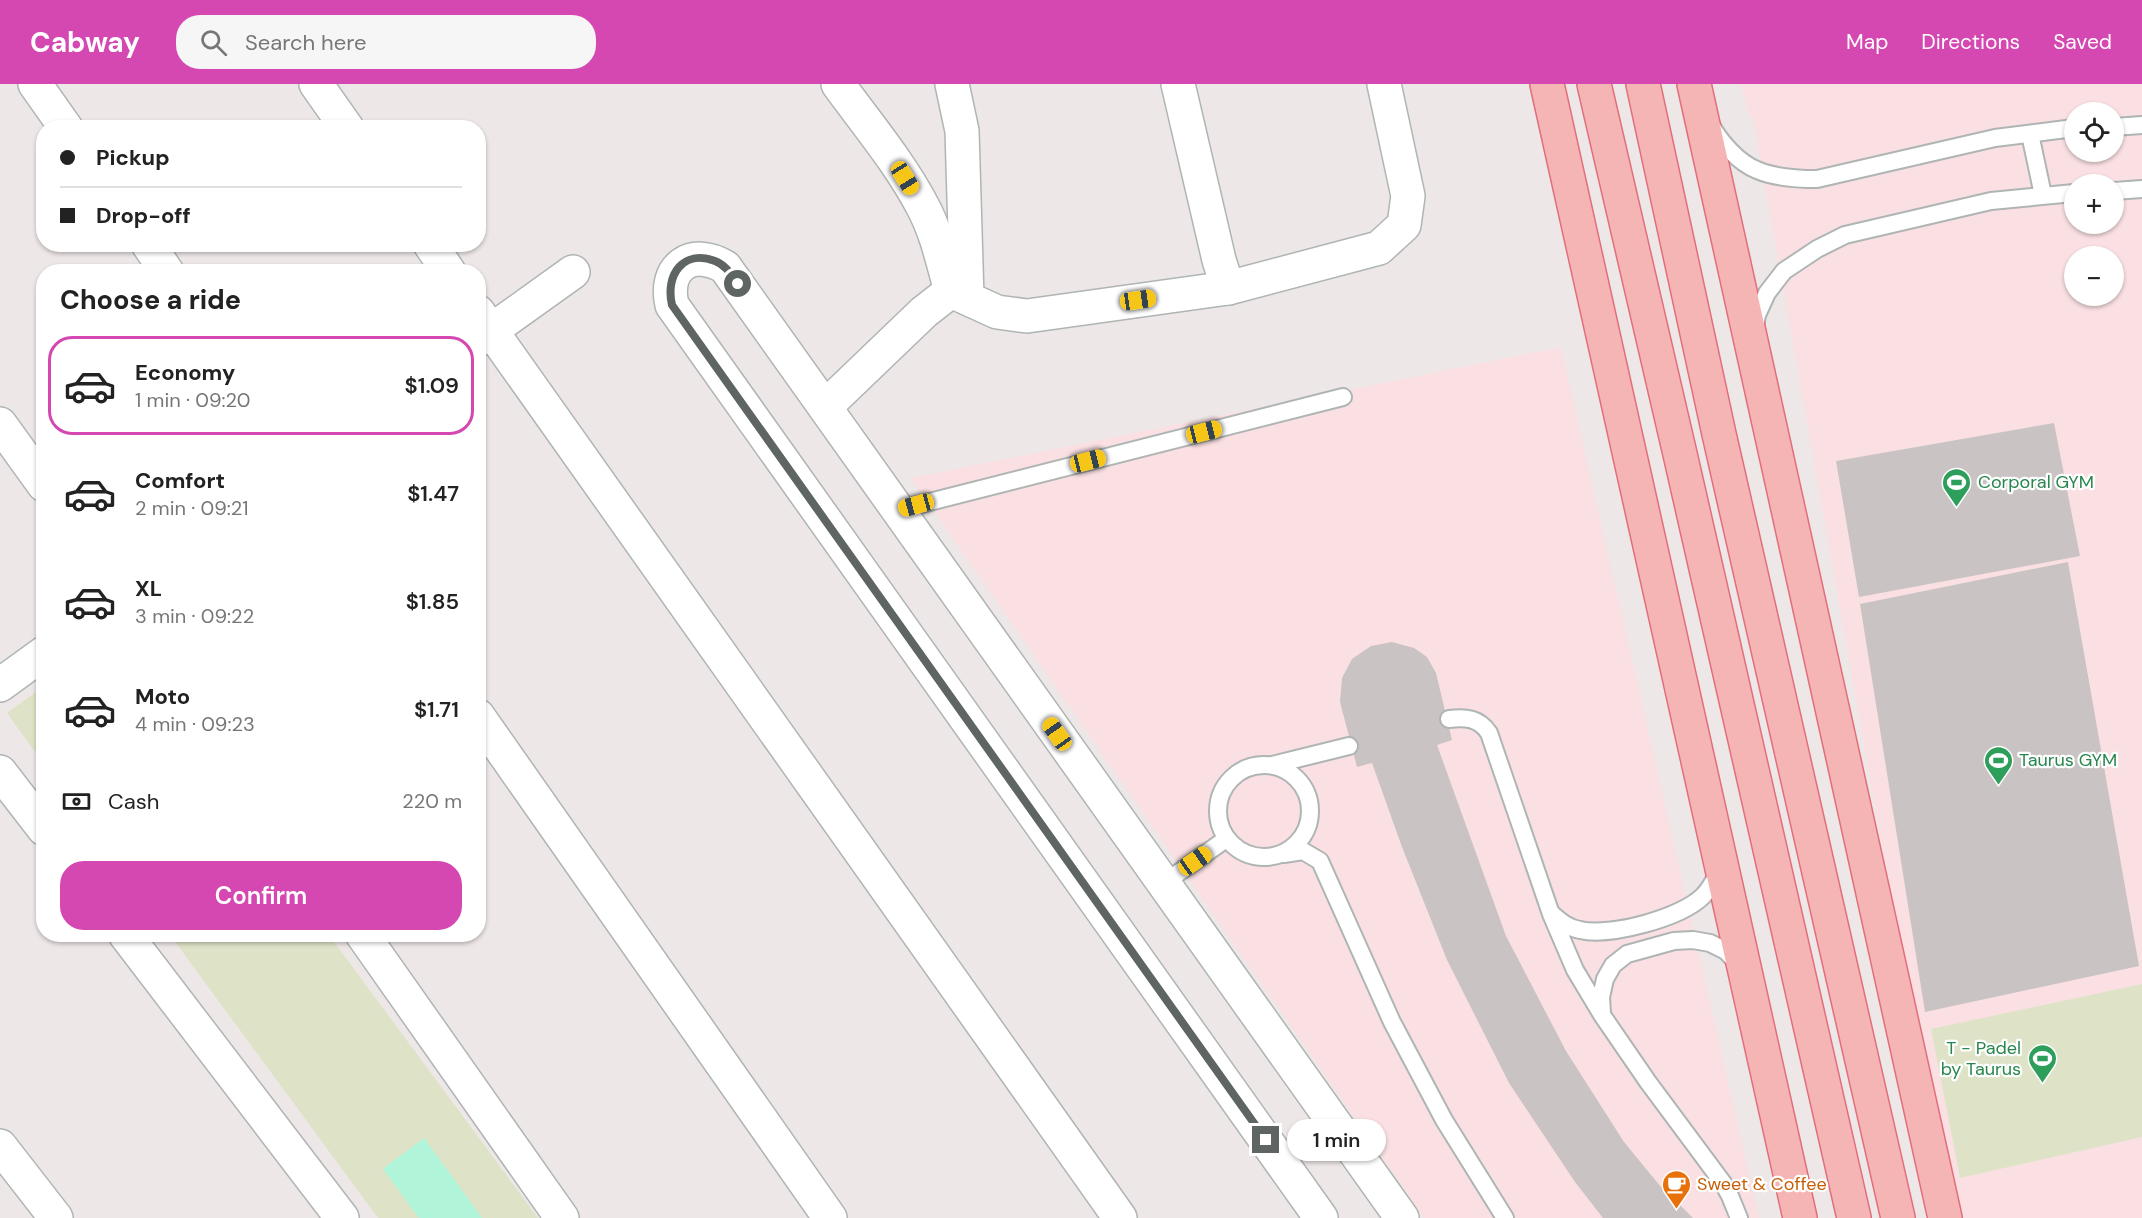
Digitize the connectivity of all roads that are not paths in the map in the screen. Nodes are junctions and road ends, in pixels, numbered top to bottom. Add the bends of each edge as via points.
1 (35, 84) edge
2 (316, 84) edge
3 (838, 84) edge
4 (952, 84) edge
5 (1178, 84) edge
6 (1384, 84) edge
7 (1547, 84) edge
8 (1594, 84) edge
9 (1643, 84) edge
10 (1696, 92) edge
11 (60, 120) edge
12 (341, 120) edge
13 (2142, 125) edge
14 (2124, 126) edge
15 (2064, 129) edge
16 (2030, 134) junction
17 (2142, 189) edge
18 (2124, 190) edge
19 (2064, 194) edge
20 (2043, 195) junction
21 (573, 272) dead end
22 (1228, 288) junction
23 (959, 295) junction
24 (486, 326) edge
25 (486, 332) edge
26 (1755, 365) junction
27 (1343, 397) dead end
28 (825, 407) junction
29 (0, 424) edge
30 (36, 474) edge
31 (898, 510) junction
32 (36, 659) edge
33 (0, 685) edge
34 (1449, 719) dead end
35 (486, 727) edge
36 (1349, 746) dead end
37 (1272, 765) junction
38 (0, 772) edge
39 (36, 819) edge
40 (1226, 839) junction
41 (1284, 854) junction
42 (1721, 866) junction
43 (1164, 883) junction
44 (1551, 914) junction
45 (130, 942) edge
46 (368, 942) edge
47 (1743, 970) junction
48 (1602, 1015) junction
49 (0, 1146) edge
50 (56, 1218) edge
51 (342, 1218) edge
52 (562, 1218) edge
53 (830, 1218) edge
54 (1120, 1218) edge
55 (1321, 1218) edge
56 (1402, 1218) edge
57 (1505, 1218) edge
58 (1739, 1218) edge
59 (1800, 1218) edge
60 (1854, 1218) edge
61 (1898, 1218) edge
62 (1944, 1218) edge

1 - 11 street
2 - 12 street
3 - 23 street via 897,164 923,207
4 - 23 street via 962,131
5 - 22 street
6 - 22 street via 1408,196 1404,225 1379,248
7 - 42 main road
8 - 60 main road
9 - 61 main road
10 - 16 lane via 1716,134 1735,155 1756,170 1801,179 1817,179 1995,138
10 - 26 main road
13 - 14 lane
15 - 16 lane
16 - 20 lane
17 - 18 lane
19 - 20 lane
20 - 26 lane via 1990,201 1845,235 1817,249 1784,271 1767,293 1757,315
21 - 24 street
22 - 23 street via 1027,316 997,312
23 - 28 street via 924,312
25 - 54 street
26 - 62 main road
27 - 31 lane
28 - 31 street
28 - 55 street via 725,267 716,261 693,259 675,272 670,281 672,305
29 - 30 street
31 - 43 street
32 - 33 street
34 - 44 lane via 1483,723 1489,733
35 - 53 street
36 - 37 lane
37 - 40 lane via 1241,770 1220,794 1219,825
37 - 41 lane via 1298,779 1310,805 1306,834
38 - 39 street
40 - 41 lane via 1252,857
40 - 43 lane
41 - 57 lane via 1303,852 1320,861 1392,1022 1444,1120
42 - 44 lane via 1702,898 1667,917 1600,933 1567,927
42 - 47 main road
43 - 56 street
44 - 48 lane via 1575,970
45 - 51 street
46 - 52 street
47 - 48 lane via 1726,951 1693,940 1627,954 1613,965 1605,979
47 - 59 main road
48 - 58 lane via 1723,1183
49 - 50 street

